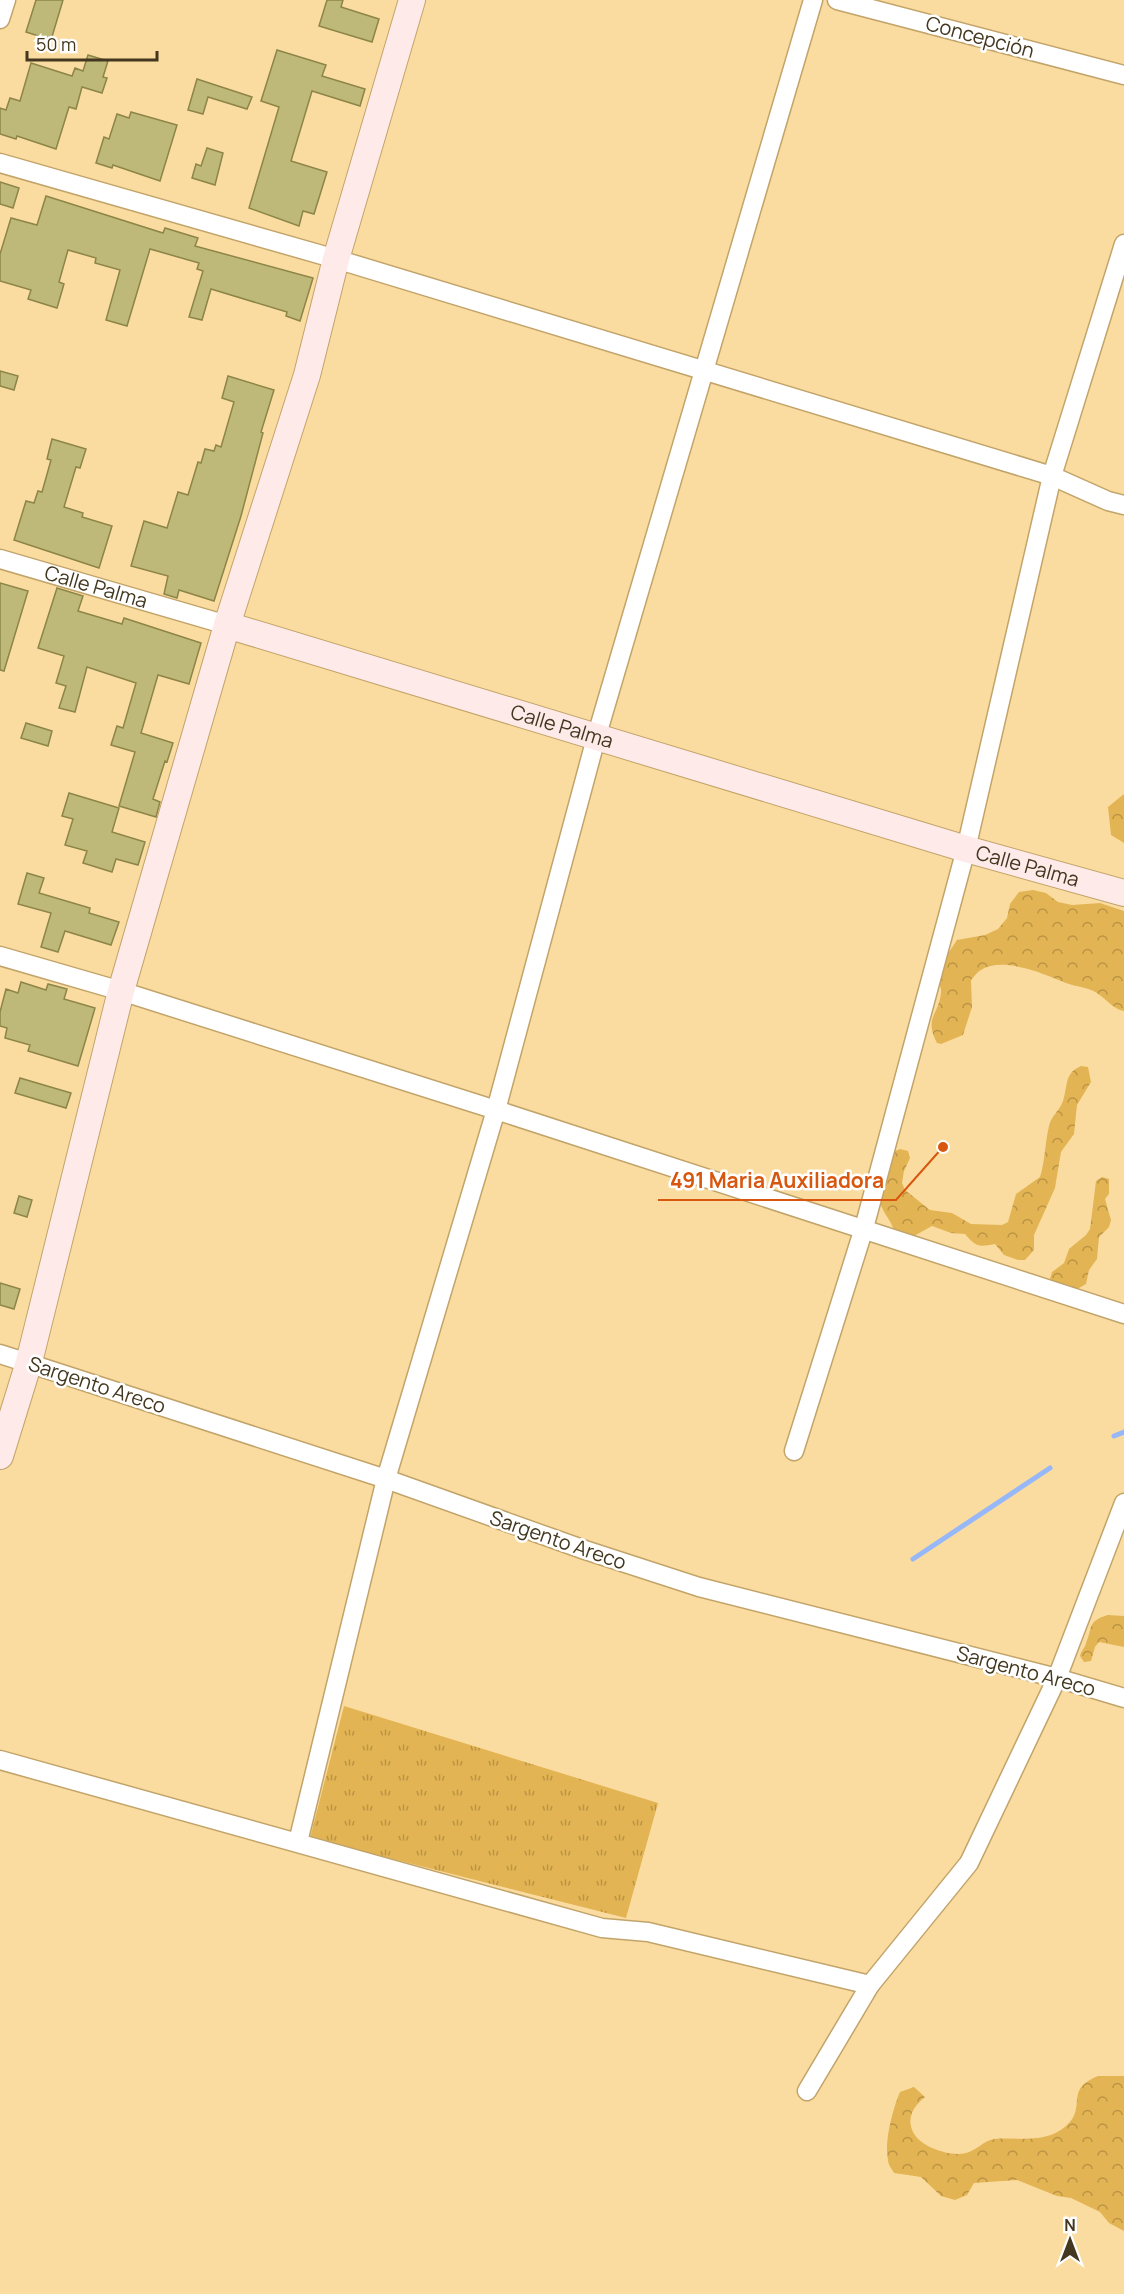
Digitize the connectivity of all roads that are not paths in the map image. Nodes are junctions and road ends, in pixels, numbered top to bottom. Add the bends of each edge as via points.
1 (6, 0) edge
2 (412, 0) edge
3 (813, 0) edge
4 (837, 0) edge
5 (0, 19) edge
6 (1124, 75) edge
7 (0, 163) edge
8 (1124, 244) edge
9 (336, 259) junction
10 (703, 371) junction
11 (1052, 476) junction
12 (1124, 505) edge
13 (0, 559) edge
14 (227, 625) junction
15 (596, 738) junction
16 (966, 849) junction
17 (1124, 893) edge
18 (0, 956) edge
19 (121, 991) junction
20 (496, 1110) junction
21 (864, 1228) junction
22 (1124, 1314) edge
23 (0, 1354) edge
24 (29, 1362) junction
25 (794, 1451) dead end
26 (0, 1456) edge
27 (386, 1479) junction
28 (1124, 1503) edge
29 (1058, 1678) junction
30 (1124, 1698) edge
31 (0, 1760) edge
32 (298, 1842) junction
33 (870, 1985) junction
34 (807, 2091) dead end

1 - 5 street
2 - 9 street
3 - 10 street
4 - 6 street, Concepción
7 - 9 street
8 - 11 street
9 - 10 street
9 - 14 street via 307,375
10 - 11 street
10 - 15 street
11 - 12 street
11 - 16 street
13 - 14 street, Calle Palma
14 - 15 street, Calle Palma
14 - 19 street
15 - 16 street, Calle Palma
15 - 20 street
16 - 17 street, Calle Palma
16 - 21 street
18 - 19 street
19 - 20 street
19 - 24 street
20 - 21 street
20 - 27 street
21 - 22 street
21 - 25 street
23 - 24 street, Sargento Areco
24 - 26 street
24 - 27 street, Sargento Areco
27 - 29 street, Sargento Areco via 699,1587
27 - 32 street
28 - 29 street
29 - 30 street, Sargento Areco
29 - 33 street via 969,1863
31 - 32 street
32 - 33 street via 602,1928 648,1932
33 - 34 street

